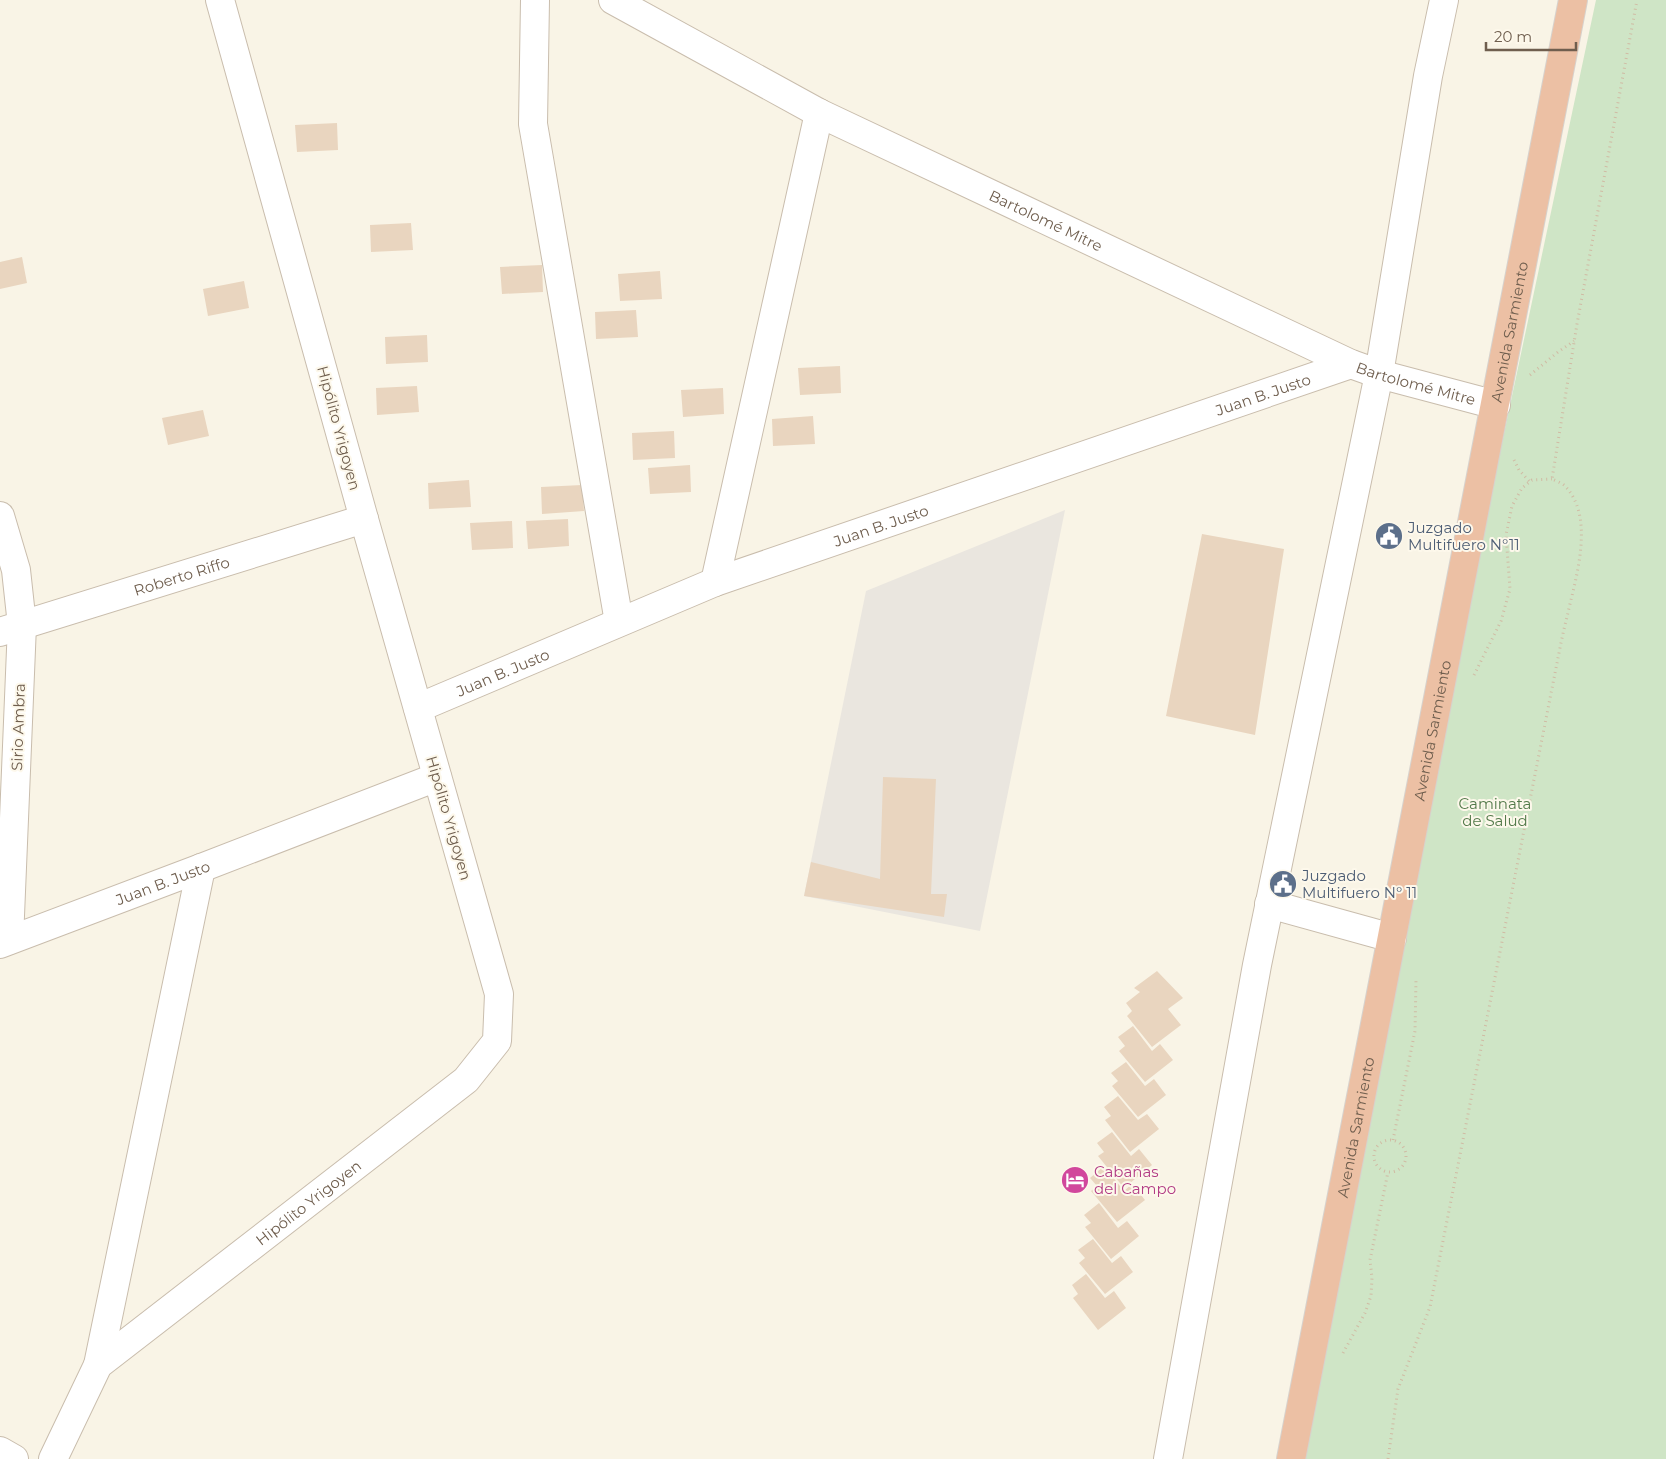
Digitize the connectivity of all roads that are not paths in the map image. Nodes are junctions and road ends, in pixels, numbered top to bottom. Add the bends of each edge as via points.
1 (220, 0) edge
2 (535, 0) edge
3 (613, 0) edge
4 (1444, 0) edge
5 (1573, 0) edge
6 (819, 113) junction
7 (1351, 364) junction
8 (1379, 374) junction
9 (1496, 406) junction
10 (0, 516) edge
11 (364, 519) junction
12 (715, 582) junction
13 (619, 622) junction
14 (11, 628) edge
15 (418, 708) junction
16 (438, 777) junction
17 (201, 868) junction
18 (1269, 904) junction
19 (1392, 938) junction
20 (5, 942) edge
21 (98, 1365) junction
22 (0, 1451) edge
23 (14, 1459) edge
24 (53, 1459) edge
25 (1168, 1459) edge
26 (1291, 1459) edge

1 - 11 street, Hipólito Yrigoyen
2 - 13 street via 533,124
3 - 6 street, Bartolomé Mitre
4 - 8 street via 1428,76
5 - 9 highway, Avenida Sarmiento
6 - 7 street, Bartolomé Mitre
6 - 12 street
7 - 8 street, Bartolomé Mitre
7 - 12 street, Juan B. Justo
8 - 9 street, Bartolomé Mitre
8 - 18 street
9 - 19 highway, Avenida Sarmiento
10 - 14 street, Sirio Ambra via 16,570
11 - 14 street, Roberto Riffo
11 - 15 street, Hipólito Yrigoyen
12 - 13 street, Juan B. Justo
13 - 15 street, Juan B. Justo
14 - 20 street, Sirio Ambra
15 - 16 street, Hipólito Yrigoyen
16 - 17 street, Juan B. Justo
16 - 21 street, Hipólito Yrigoyen via 498,994 497,1042 466,1080
17 - 20 street, Juan B. Justo
17 - 21 street
18 - 19 street
18 - 25 street
19 - 26 highway, Avenida Sarmiento
21 - 24 street, Hipólito Yrigoyen
22 - 23 street

